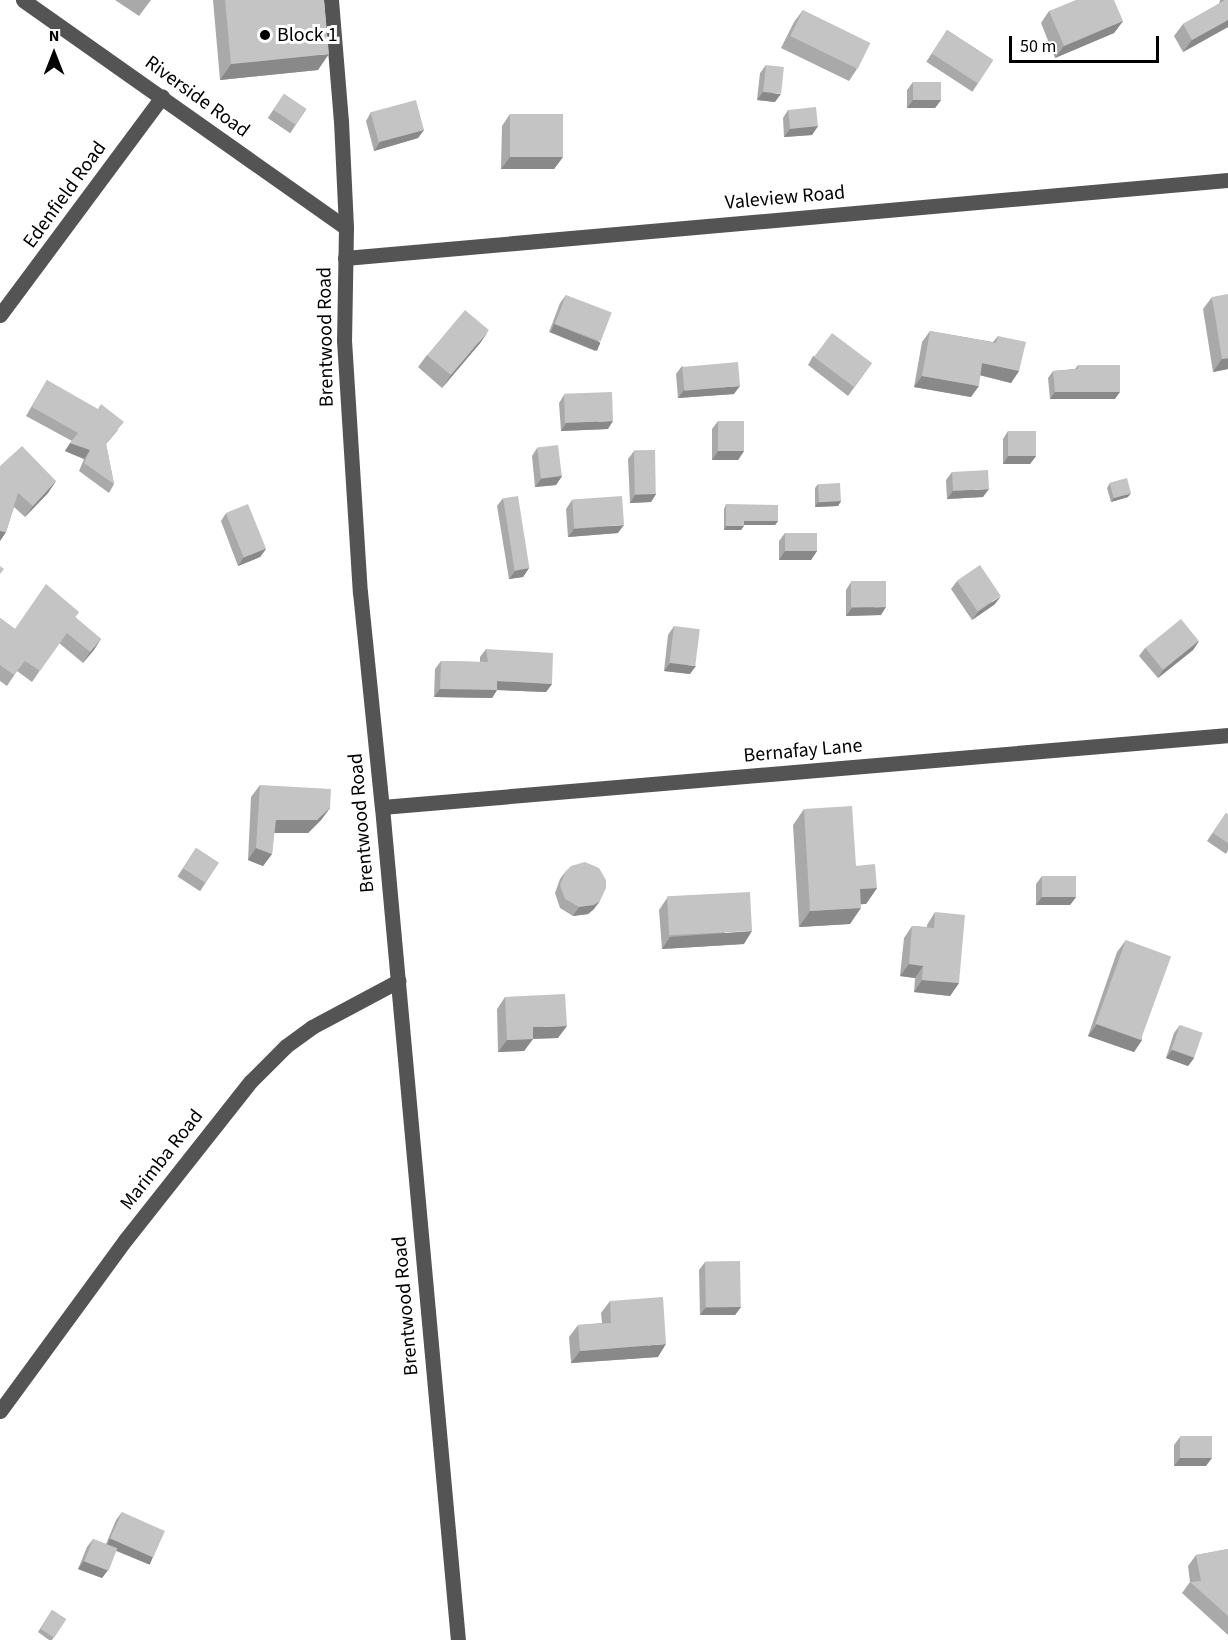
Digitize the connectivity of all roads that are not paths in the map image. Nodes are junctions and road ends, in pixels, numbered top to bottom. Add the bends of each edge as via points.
1 (23, 0) edge
2 (331, 0) edge
3 (162, 97) junction
4 (1228, 180) edge
5 (346, 228) junction
6 (345, 258) junction
7 (0, 315) edge
8 (1228, 735) edge
9 (382, 807) junction
10 (398, 981) junction
11 (0, 1411) edge
12 (458, 1640) edge

1 - 3 street, Riverside Road
2 - 5 street, Brentwood Road
3 - 5 street, Riverside Road
3 - 7 street, Edenfield Road
4 - 6 street, Valeview Road
5 - 6 street, Brentwood Road
6 - 9 street, Brentwood Road via 344,340 360,592
8 - 9 street, Bernafay Lane
9 - 10 street, Brentwood Road
10 - 11 street, Marimba Road via 312,1027 286,1046 251,1081 126,1239
10 - 12 street, Brentwood Road

